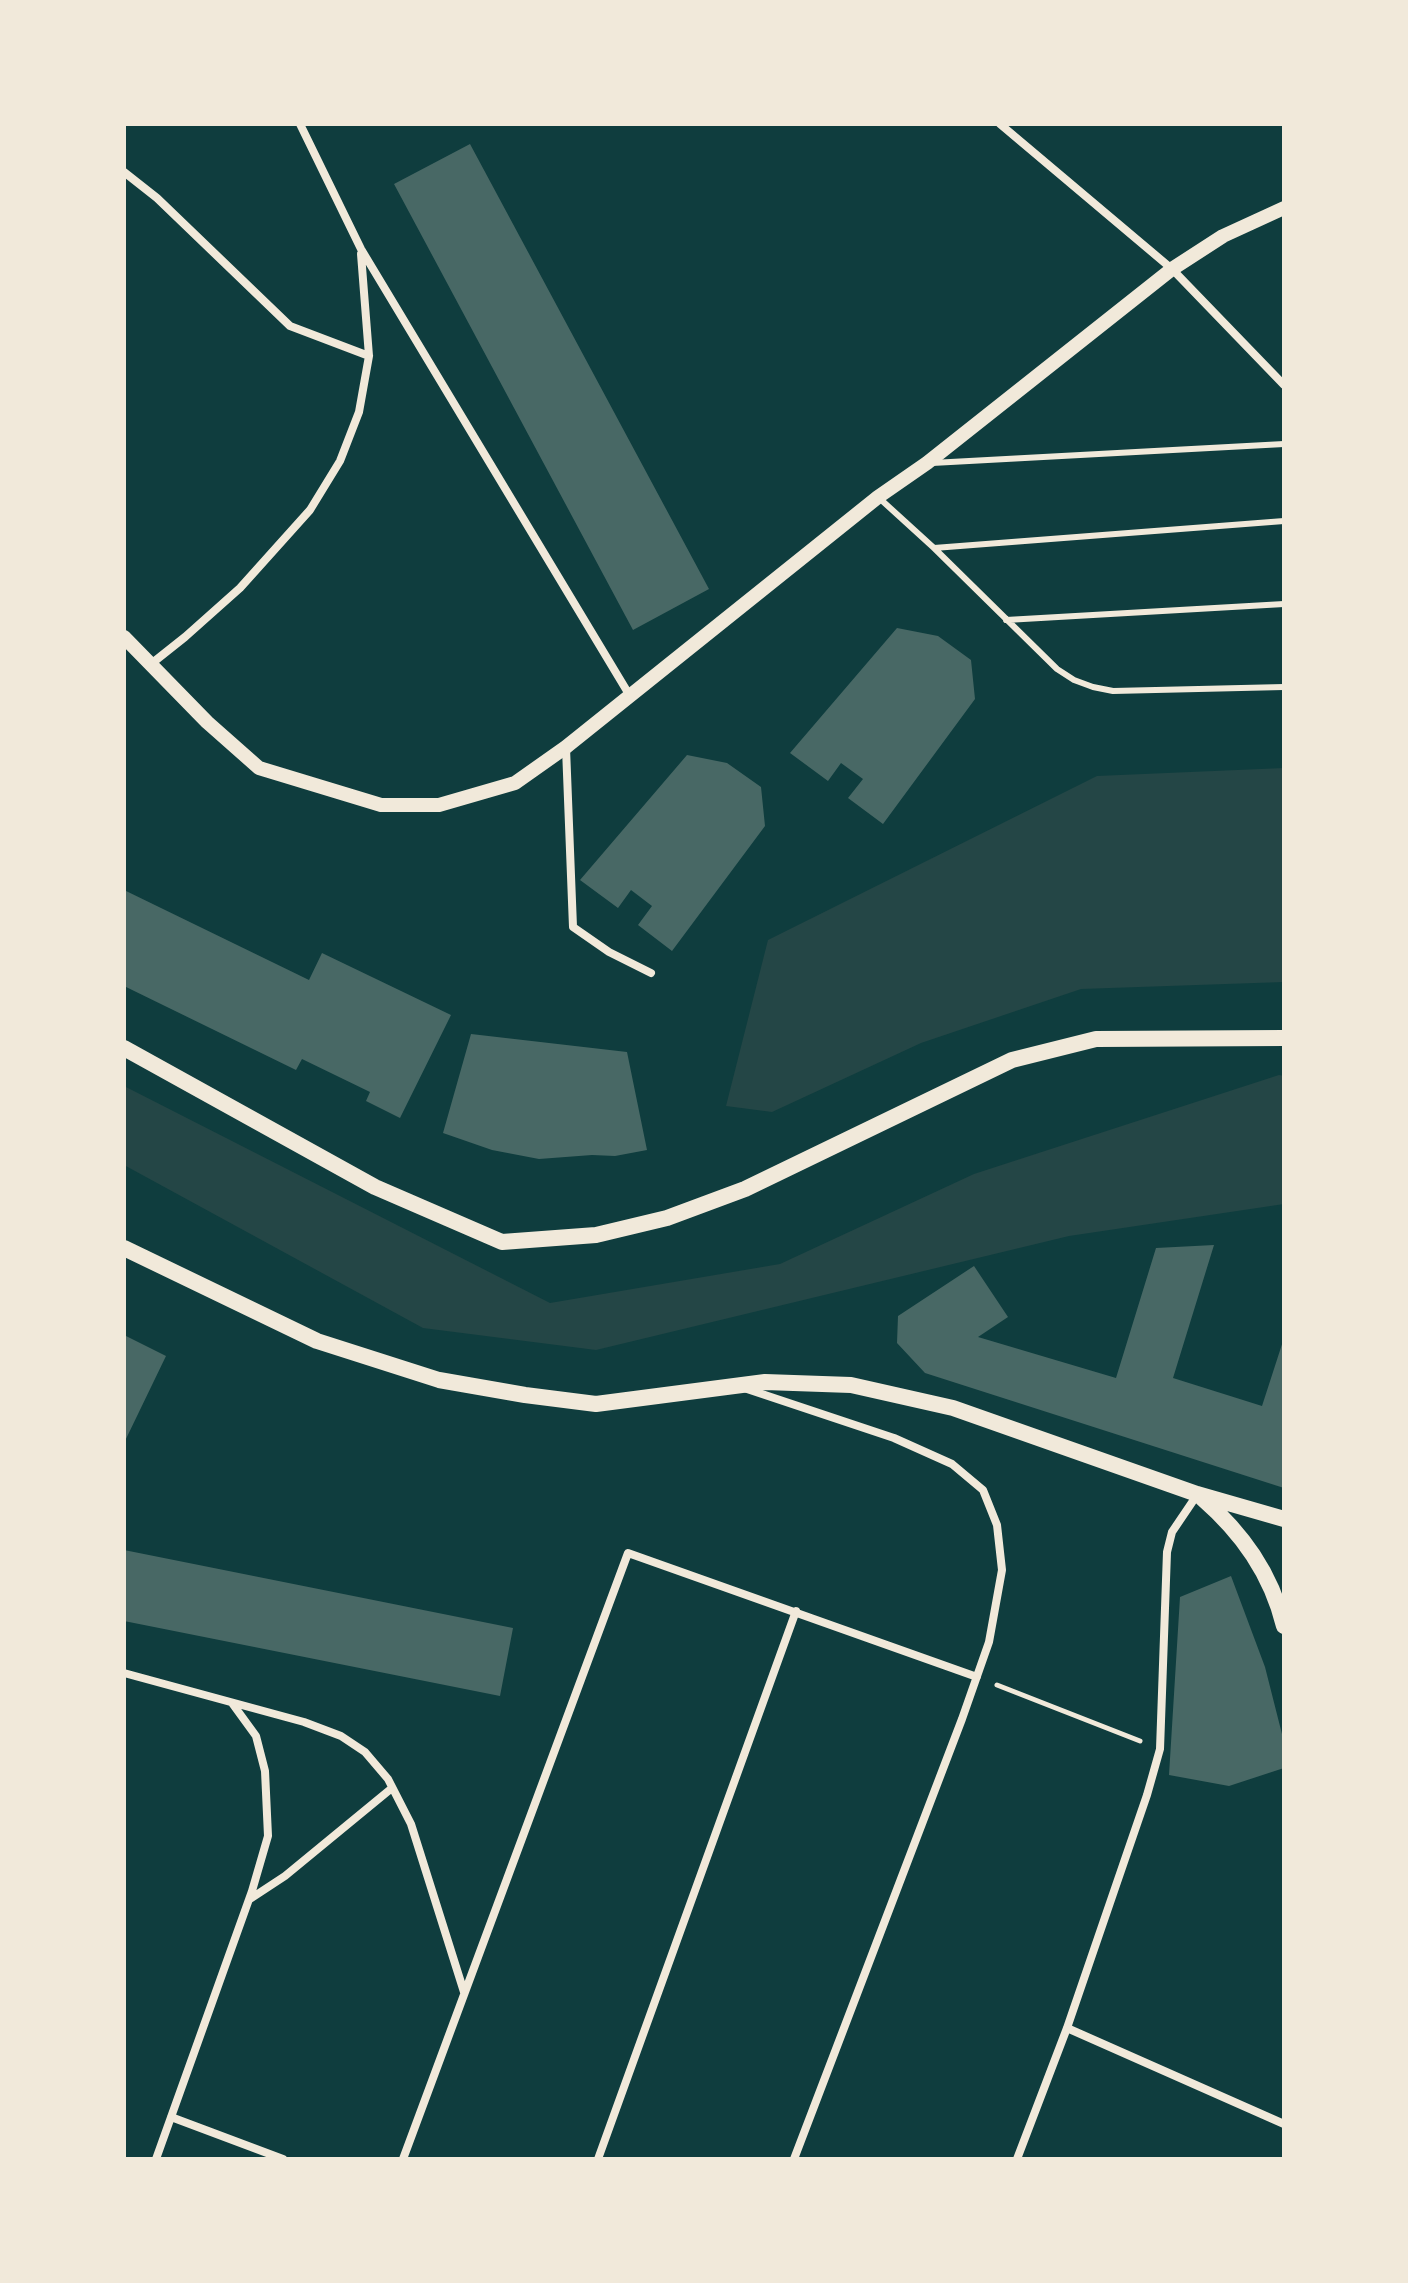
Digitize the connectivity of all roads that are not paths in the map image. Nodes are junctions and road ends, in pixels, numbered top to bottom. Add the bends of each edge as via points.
1 (300, 124) edge
2 (1000, 124) edge
3 (124, 172) edge
4 (1284, 208) edge
5 (361, 249) junction
6 (1172, 269) junction
7 (369, 356) junction
8 (1284, 385) edge
9 (1284, 444) edge
10 (927, 463) junction
11 (878, 497) junction
12 (1284, 521) edge
13 (934, 548) junction
14 (1284, 604) edge
15 (1006, 620) junction
16 (124, 637) edge
17 (151, 664) junction
18 (1284, 687) edge
19 (630, 696) junction
20 (566, 747) junction
21 (651, 973) dead end
22 (1284, 1038) edge
23 (124, 1048) edge
24 (124, 1248) edge
25 (737, 1386) junction
26 (1197, 1494) junction
27 (1284, 1519) edge
28 (796, 1611) junction
29 (1284, 1626) edge
30 (124, 1673) edge
31 (977, 1677) junction
32 (231, 1702) junction
33 (392, 1788) junction
34 (249, 1900) junction
35 (464, 1993) junction
36 (1067, 2028) junction
37 (171, 2117) junction
38 (1284, 2124) edge
39 (156, 2159) edge
40 (283, 2159) edge
41 (403, 2159) edge
42 (598, 2159) edge
43 (794, 2159) edge
44 (1017, 2159) edge

1 - 5 street
2 - 6 street
3 - 7 street via 290,326
4 - 6 street via 1223,236
5 - 7 street
5 - 19 street
6 - 8 street
6 - 10 street
7 - 17 street via 359,412 340,461 310,510 240,588
9 - 10 lane
10 - 11 street
11 - 13 lane
11 - 19 street
12 - 13 lane
13 - 15 lane
14 - 15 lane
15 - 18 lane via 1057,669 1093,687
16 - 17 street
17 - 20 street via 259,768 381,805 439,805 515,783
19 - 20 street
20 - 21 street via 573,927
22 - 23 main road via 1096,1039 1012,1060 745,1189 667,1218 596,1235 502,1242 375,1187
24 - 25 main road via 317,1341 439,1380 596,1404
25 - 26 main road via 851,1385 953,1408
25 - 31 street via 894,1438 952,1464 983,1490 997,1525 1002,1570
26 - 27 main road
26 - 29 main road via 1249,1548
26 - 36 street via 1172,1532 1167,1552 1160,1749
28 - 31 street
28 - 35 street via 628,1553
28 - 42 street
30 - 32 street
31 - 43 street
32 - 33 street via 341,1736 365,1752
32 - 34 street via 256,1736 265,1771 268,1836
33 - 34 street
33 - 35 street via 411,1824
34 - 37 street
35 - 41 street
36 - 38 street
36 - 44 street
37 - 39 street
37 - 40 street

